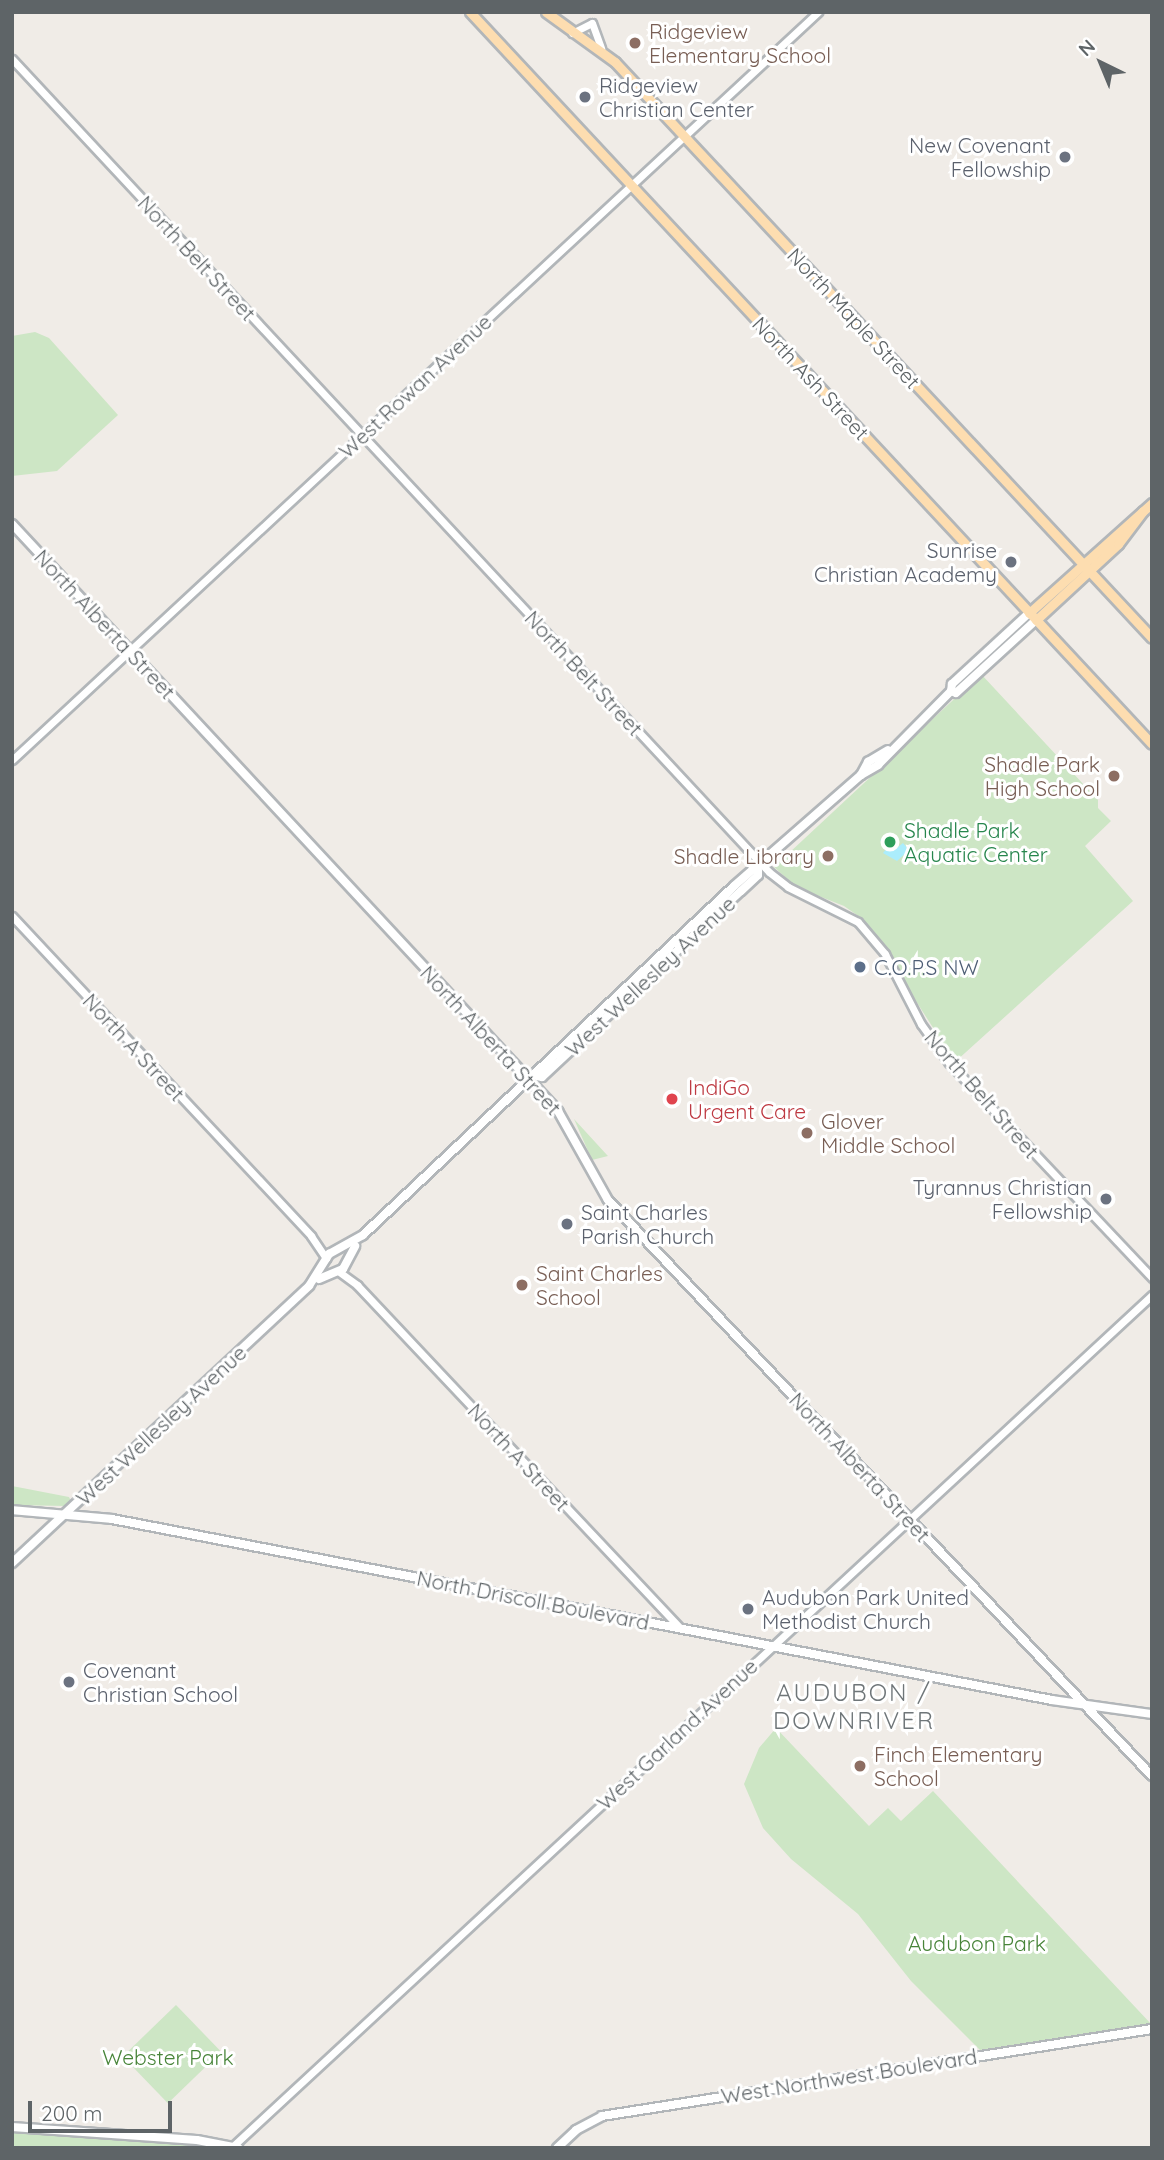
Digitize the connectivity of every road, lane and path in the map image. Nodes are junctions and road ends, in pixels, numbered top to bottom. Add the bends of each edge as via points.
1 (470, 12) edge
2 (546, 12) edge
3 (818, 12) edge
4 (572, 33) junction
5 (601, 48) junction
6 (12, 59) edge
7 (684, 136) junction
8 (632, 186) junction
9 (362, 435) junction
10 (1152, 503) edge
11 (12, 524) edge
12 (1086, 567) junction
13 (1033, 617) junction
14 (1152, 638) edge
15 (130, 651) junction
16 (953, 692) junction
17 (1152, 744) edge
18 (12, 760) edge
19 (760, 867) junction
20 (12, 916) edge
21 (634, 980) junction
22 (622, 1002) junction
23 (604, 1009) junction
24 (534, 1079) junction
25 (363, 1235) junction
26 (314, 1239) junction
27 (336, 1251) junction
28 (326, 1261) junction
29 (345, 1262) junction
30 (335, 1271) junction
31 (1152, 1278) edge
32 (357, 1285) junction
33 (309, 1286) junction
34 (1152, 1295) edge
35 (12, 1510) edge
36 (68, 1512) junction
37 (909, 1519) junction
38 (12, 1563) edge
39 (681, 1629) junction
40 (774, 1646) junction
41 (1069, 1688) junction
42 (1052, 1700) junction
43 (1084, 1704) junction
44 (1111, 1708) junction
45 (1152, 1714) edge
46 (1106, 1727) junction
47 (1152, 1776) edge
48 (1152, 2029) edge
49 (12, 2127) edge
50 (235, 2147) edge
51 (557, 2148) edge

1 - 8 main road, North Ash Street
2 - 4 main road, North Maple Street
3 - 7 street, West Rowan Avenue
4 - 5 main road, North Maple Street
4 - 5 street via 592,23
5 - 7 main road, North Maple Street
6 - 9 street, North Belt Street
7 - 8 street, West Rowan Avenue
7 - 12 main road, North Maple Street
8 - 9 street, West Rowan Avenue
8 - 13 main road, North Ash Street
9 - 15 street, West Rowan Avenue
9 - 19 street, North Belt Street
10 - 12 main road, West Wellesley Avenue
11 - 15 main road, North Alberta Street
12 - 13 main road, West Wellesley Avenue
12 - 14 main road, North Maple Street
13 - 16 main road, West Wellesley Avenue
13 - 16 main road, West Wellesley Avenue via 976,662
13 - 17 main road, North Ash Street
15 - 18 street, West Rowan Avenue
15 - 24 main road, North Alberta Street
16 - 19 main road, West Wellesley Avenue via 888,750 878,765 861,775
19 - 21 main road, West Wellesley Avenue
19 - 22 main road, West Wellesley Avenue via 758,875
19 - 31 street, North Belt Street via 788,887 858,922 885,954 921,1024 949,1063
20 - 26 street, North A Street
21 - 22 main road
21 - 23 main road, West Wellesley Avenue
22 - 23 main road
22 - 24 main road, West Wellesley Avenue via 542,1077
23 - 24 main road, West Wellesley Avenue
24 - 25 main road, West Wellesley Avenue
24 - 37 main road, North Alberta Street via 567,1122 608,1200
25 - 27 main road, West Wellesley Avenue
25 - 29 main road, West Wellesley Avenue
26 - 27 street, North A Street
26 - 28 street, North A Street
27 - 28 main road, West Wellesley Avenue
27 - 29 main road
28 - 30 main road
28 - 33 main road, West Wellesley Avenue
29 - 30 main road, West Wellesley Avenue
29 - 32 street, North A Street
30 - 32 street, North A Street
30 - 33 main road, West Wellesley Avenue
32 - 39 street, North A Street
33 - 36 main road, West Wellesley Avenue
34 - 37 street, West Garland Avenue
35 - 36 main road, North Driscoll Boulevard
36 - 38 main road, West Wellesley Avenue
36 - 39 main road, North Driscoll Boulevard
37 - 40 street, West Garland Avenue
37 - 41 main road, North Alberta Street
39 - 40 main road, North Driscoll Boulevard
40 - 42 main road, North Driscoll Boulevard
40 - 50 street, West Garland Avenue via 731,1680
41 - 43 main road, North Alberta Street
41 - 44 main road, North Alberta Street
42 - 43 main road, North Driscoll Boulevard
42 - 46 main road, North Driscoll Boulevard via 1078,1708
43 - 44 main road, North Driscoll Boulevard
43 - 46 main road, North Alberta Street
44 - 45 main road, North Driscoll Boulevard
46 - 47 main road, North Alberta Street
48 - 51 main road, West Northwest Boulevard via 602,2116 576,2130
49 - 50 main road

